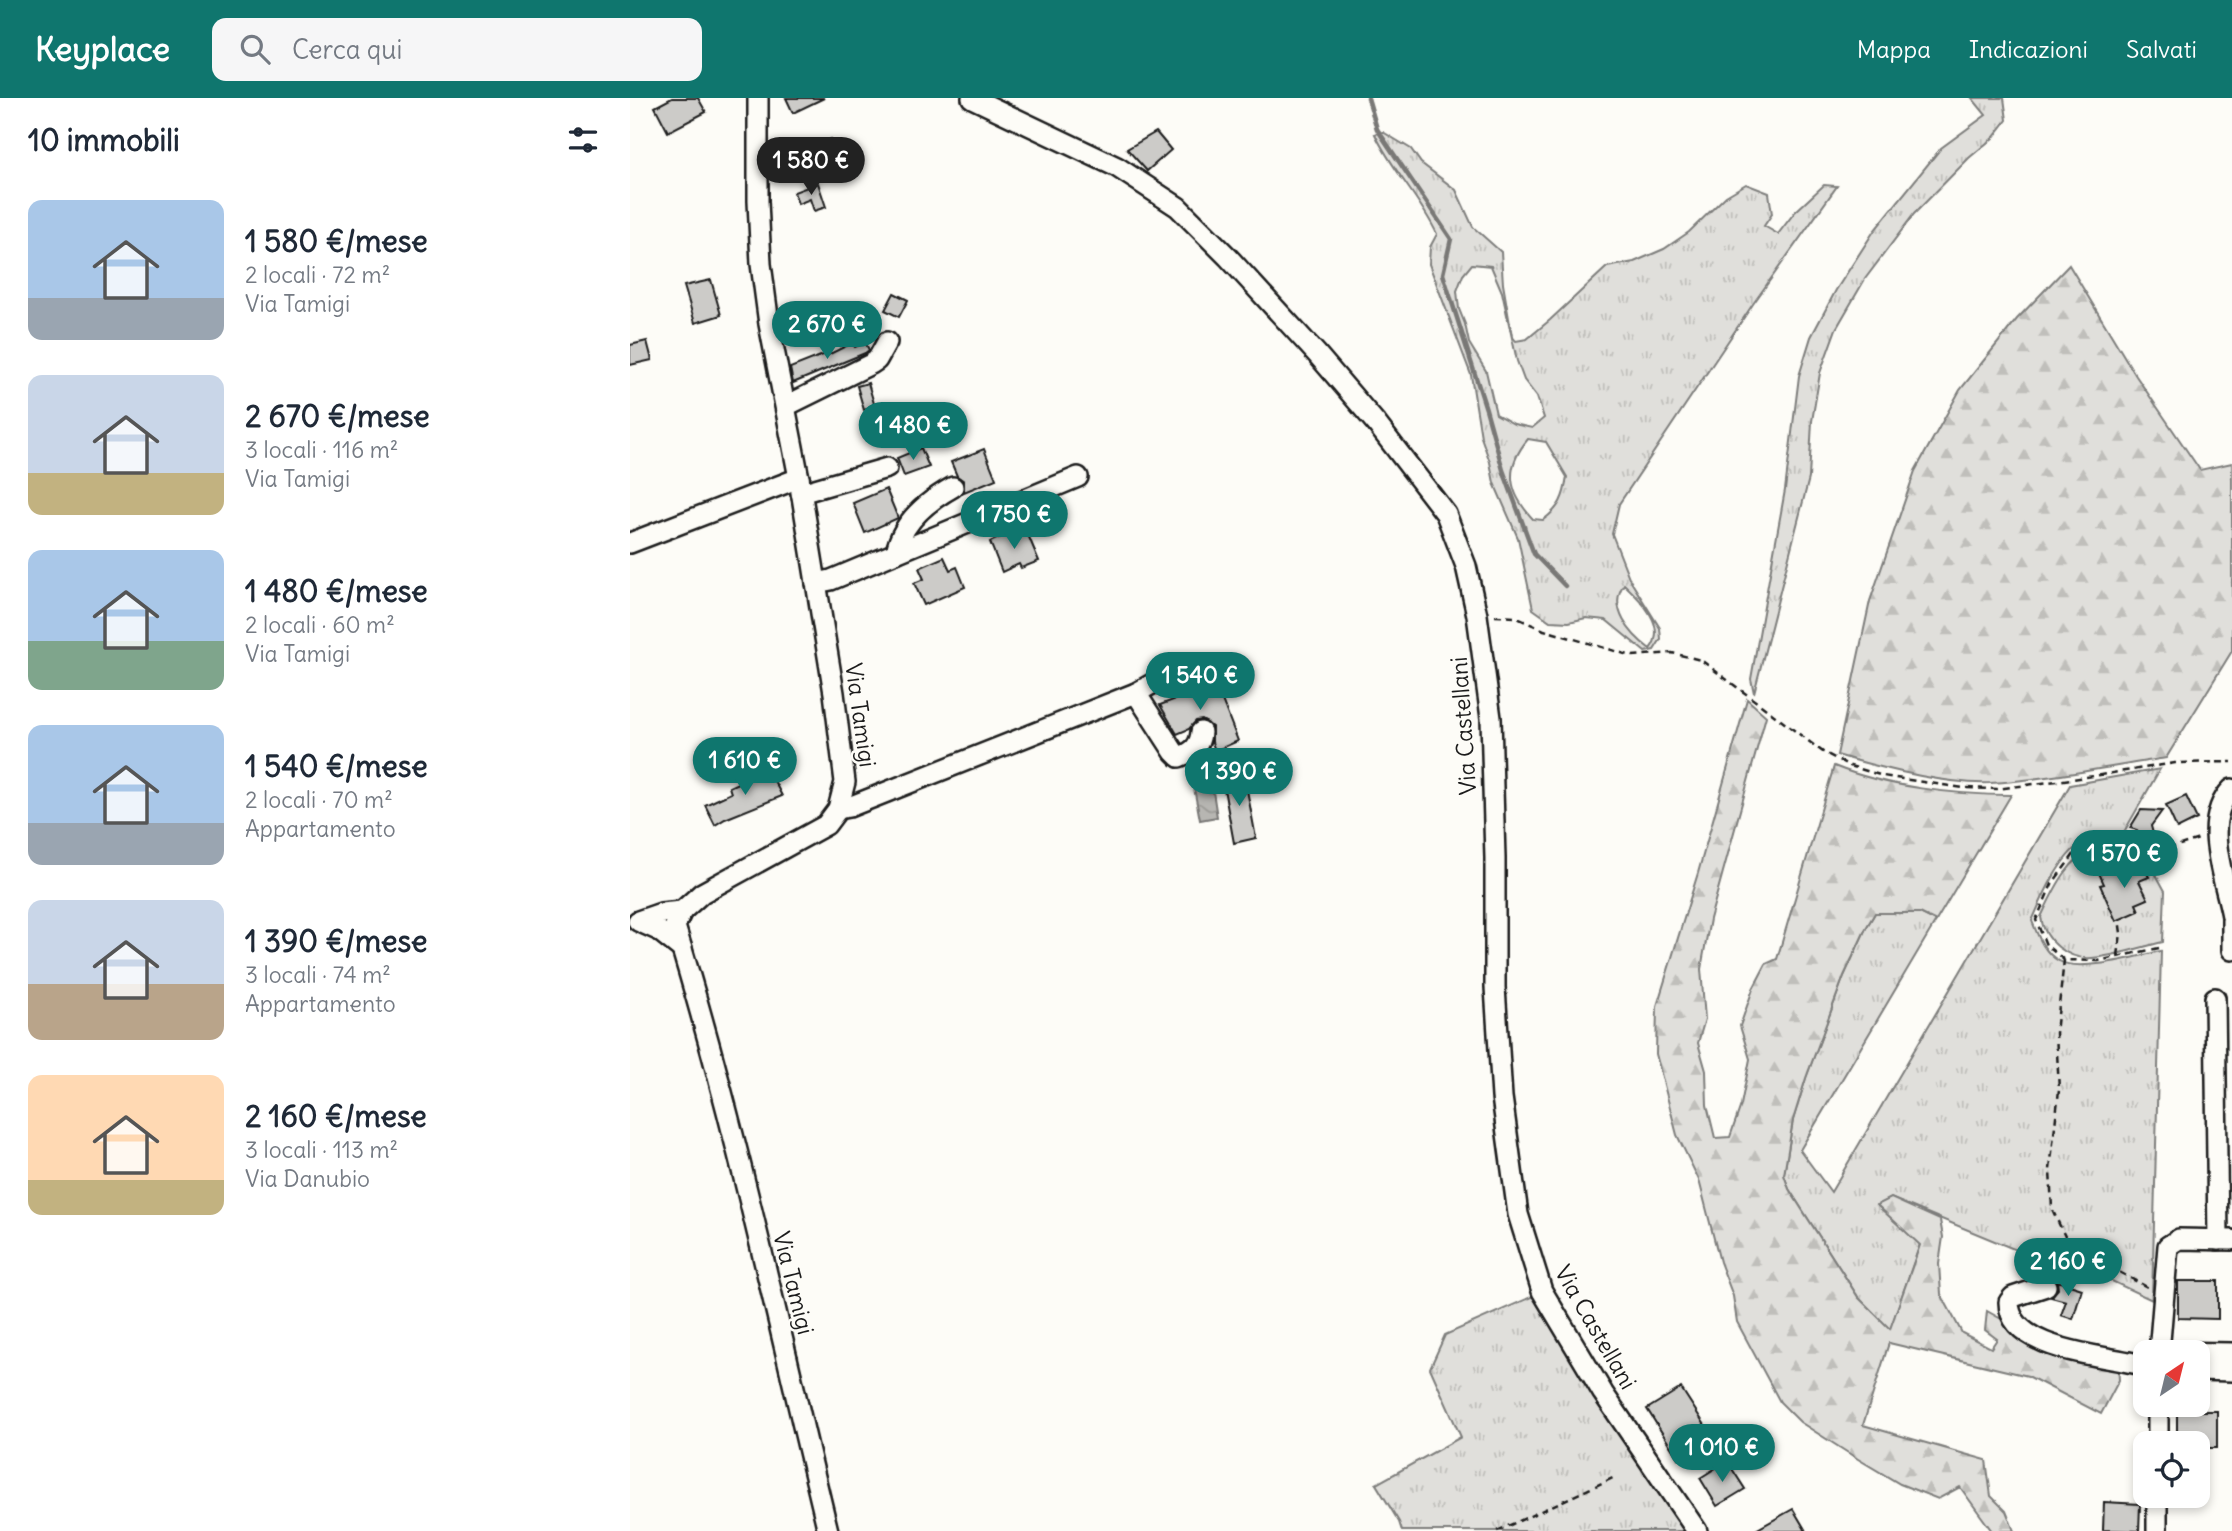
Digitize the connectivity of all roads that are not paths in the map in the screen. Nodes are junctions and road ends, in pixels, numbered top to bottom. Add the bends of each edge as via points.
1 (758, 98) edge
2 (972, 98) edge
3 (887, 342) dead end
4 (786, 406) junction
5 (887, 468) dead end
6 (1078, 477) dead end
7 (800, 485) junction
8 (953, 486) dead end
9 (630, 542) edge
10 (896, 553) junction
11 (816, 583) junction
12 (1177, 670) dead end
13 (1136, 692) junction
14 (1201, 732) dead end
15 (2232, 789) edge
16 (838, 809) junction
17 (682, 911) junction
18 (2232, 918) edge
19 (634, 922) edge
20 (682, 948) junction
21 (2232, 950) edge
22 (2216, 998) dead end
23 (2225, 1240) edge
24 (2046, 1286) dead end
25 (2157, 1340) edge
26 (2232, 1353) edge
27 (2210, 1354) edge
28 (2133, 1355) edge
29 (2210, 1370) edge
30 (2232, 1371) edge
31 (2157, 1508) edge
32 (828, 1531) edge
33 (1697, 1531) edge
34 (2157, 1531) edge

1 - 4 street, Via Tamigi via 761,264
2 - 33 street, Via Castellani via 1117,167 1178,207 1376,423 1446,514 1466,566 1477,615 1490,718 1495,987 1502,1097 1518,1214 1542,1291
3 - 4 street via 871,364
4 - 7 street, Via Tamigi
5 - 7 street
6 - 10 street
7 - 9 street
7 - 11 street, Via Tamigi
8 - 10 street via 930,500 911,522
10 - 11 street
11 - 16 street, Via Tamigi via 845,782
12 - 13 street
13 - 14 street via 1179,757 1194,750
13 - 16 street
15 - 18 street via 2221,803 2216,832
16 - 17 street via 826,825 702,893
17 - 19 street
17 - 20 street, Via Tamigi via 675,926
18 - 21 street
19 - 20 street via 659,930
20 - 32 street, Via Tamigi via 738,1157
22 - 23 street
23 - 25 street via 2179,1239 2171,1243 2166,1251
24 - 28 street via 2009,1302 2012,1320 2025,1333 2063,1348
26 - 27 street
29 - 30 street
31 - 34 street

